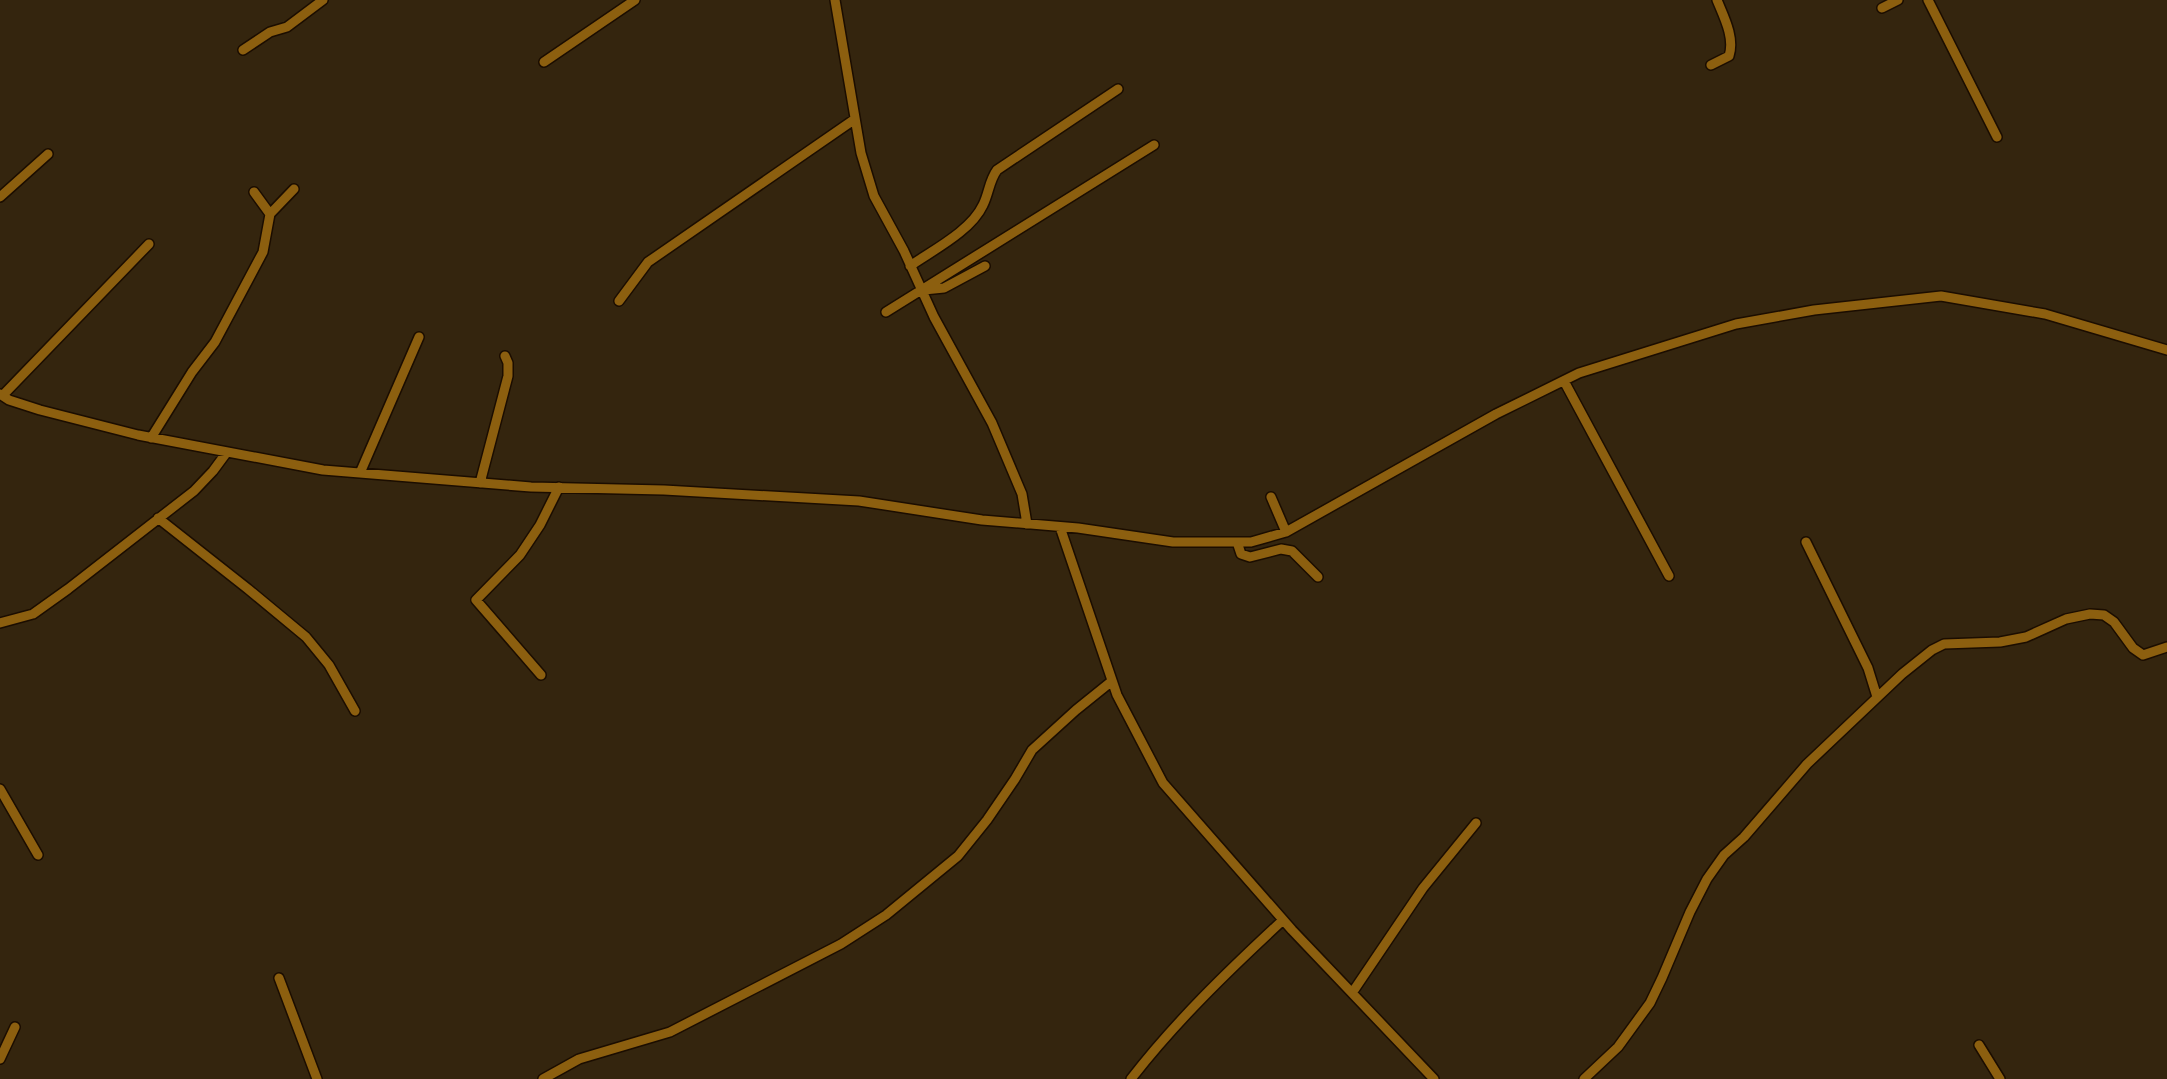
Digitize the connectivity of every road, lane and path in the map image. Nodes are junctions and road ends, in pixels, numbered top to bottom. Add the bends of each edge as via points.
1 (323, 0) edge
2 (635, 0) edge
3 (835, 0) edge
4 (1717, 0) edge
5 (1898, 0) edge
6 (1928, 0) edge
7 (1882, 8) dead end
8 (243, 50) dead end
9 (544, 62) dead end
10 (1711, 65) dead end
11 (1118, 89) dead end
12 (855, 119) junction
13 (1997, 137) dead end
14 (1154, 146) dead end
15 (48, 154) dead end
16 (294, 189) dead end
17 (254, 192) dead end
18 (0, 197) edge
19 (270, 214) junction
20 (149, 244) dead end
21 (910, 266) junction
22 (985, 266) dead end
23 (921, 290) junction
24 (619, 301) dead end
25 (886, 312) dead end
26 (419, 337) dead end
27 (2167, 350) edge
28 (505, 356) dead end
29 (1564, 381) junction
30 (1, 394) edge
31 (151, 438) junction
32 (227, 452) junction
33 (360, 473) junction
34 (480, 483) junction
35 (559, 487) junction
36 (1271, 497) dead end
37 (158, 518) junction
38 (1027, 524) junction
39 (1060, 527) junction
40 (1286, 532) junction
41 (1237, 542) junction
42 (1806, 542) dead end
43 (1669, 576) dead end
44 (1318, 577) dead end
45 (0, 623) edge
46 (2167, 647) edge
47 (541, 675) dead end
48 (1112, 681) junction
49 (1877, 697) junction
50 (355, 711) dead end
51 (0, 789) edge
52 (1476, 823) dead end
53 (38, 855) dead end
54 (1283, 920) junction
55 (279, 978) dead end
56 (1352, 993) junction
57 (15, 1027) dead end
58 (1979, 1045) dead end
59 (0, 1059) edge
60 (317, 1079) edge
61 (543, 1079) edge
62 (1131, 1079) edge
63 (1434, 1079) edge
64 (1584, 1079) edge
65 (2000, 1079) edge

1 - 8 street via 286,27 270,32
2 - 9 street
3 - 12 street
4 - 10 street via 1732,47 1729,56
5 - 7 street
6 - 13 street
11 - 21 street via 997,170 983,206 970,224
12 - 21 street via 874,196
12 - 24 street via 648,262
14 - 23 street
15 - 18 street
16 - 19 street
17 - 19 street
19 - 31 street via 263,252 215,342
20 - 30 street
21 - 23 street
22 - 23 street via 944,288
23 - 25 street
23 - 38 street via 1009,460 1022,494
26 - 33 street
27 - 29 street via 2045,314 1941,296 1814,310 1736,324
28 - 34 street via 508,376
29 - 40 street via 1496,414
29 - 43 street
30 - 31 street via 40,410
31 - 32 street
32 - 33 street
32 - 37 street via 194,491
33 - 34 street
34 - 35 street
35 - 38 street via 859,501
35 - 47 street via 520,555 476,600
36 - 40 street
37 - 45 street via 33,614
37 - 50 street via 306,637 329,665
38 - 39 street
39 - 41 street via 1173,542
39 - 48 street
40 - 41 street
41 - 44 street via 1241,554 1250,557 1281,549 1292,551
42 - 49 street via 1868,668
46 - 49 street via 2143,655 2114,622 2104,615 2090,614 2066,619 2026,637 1944,644
48 - 54 street via 1163,783
48 - 61 street via 1032,750 987,820 958,856 886,915 841,944 670,1032 579,1059
49 - 64 street via 1807,764 1724,855 1690,912 1650,1003 1618,1047
51 - 53 street
52 - 56 street via 1423,888
54 - 56 street
54 - 62 street via 1160,1041
55 - 60 street
56 - 63 street
57 - 59 street
58 - 65 street

